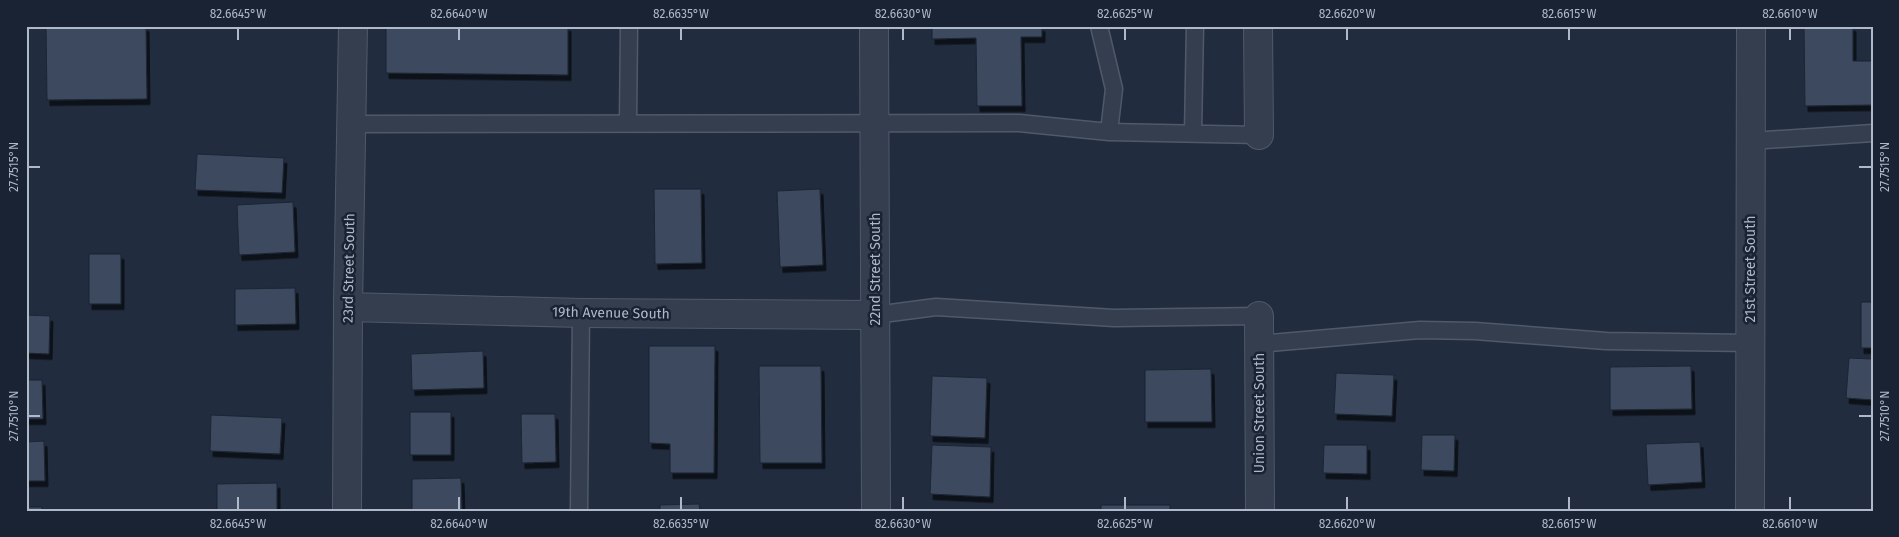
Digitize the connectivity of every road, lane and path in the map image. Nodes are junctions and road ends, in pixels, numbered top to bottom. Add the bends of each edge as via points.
1 (353, 26) edge
2 (629, 26) edge
3 (874, 26) edge
4 (1099, 26) edge
5 (1195, 26) edge
6 (1258, 26) edge
7 (1750, 26) edge
8 (874, 122) junction
9 (628, 123) junction
10 (351, 124) junction
11 (1109, 132) junction
12 (1193, 133) junction
13 (1873, 133) edge
14 (1258, 135) joint
15 (1750, 141) junction
16 (348, 307) junction
17 (581, 313) junction
18 (875, 315) junction
19 (1259, 316) joint
20 (1750, 342) junction
21 (1259, 344) junction
22 (347, 511) edge
23 (579, 511) edge
24 (876, 511) edge
25 (1260, 511) edge
26 (1750, 511) edge

1 - 10 street, 23rd Street South
2 - 9 lane
3 - 8 street, 22nd Street South
4 - 11 lane via 1114,89
5 - 12 lane
6 - 14 street
7 - 15 street, 21st Street South
8 - 9 lane
8 - 11 lane via 1019,123
8 - 18 street, 22nd Street South
9 - 10 lane
10 - 16 street, 23rd Street South
11 - 12 lane
12 - 14 lane
13 - 15 lane
15 - 20 street, 21st Street South
16 - 17 street, 19th Avenue South
16 - 22 street, 23rd Street South
17 - 18 street, 19th Avenue South
17 - 23 lane
18 - 19 lane via 936,307 1114,318
18 - 24 street, 22nd Street South
19 - 21 street, Union Street South
20 - 21 lane via 1606,341 1420,330
20 - 26 street, 21st Street South
21 - 25 street, Union Street South

